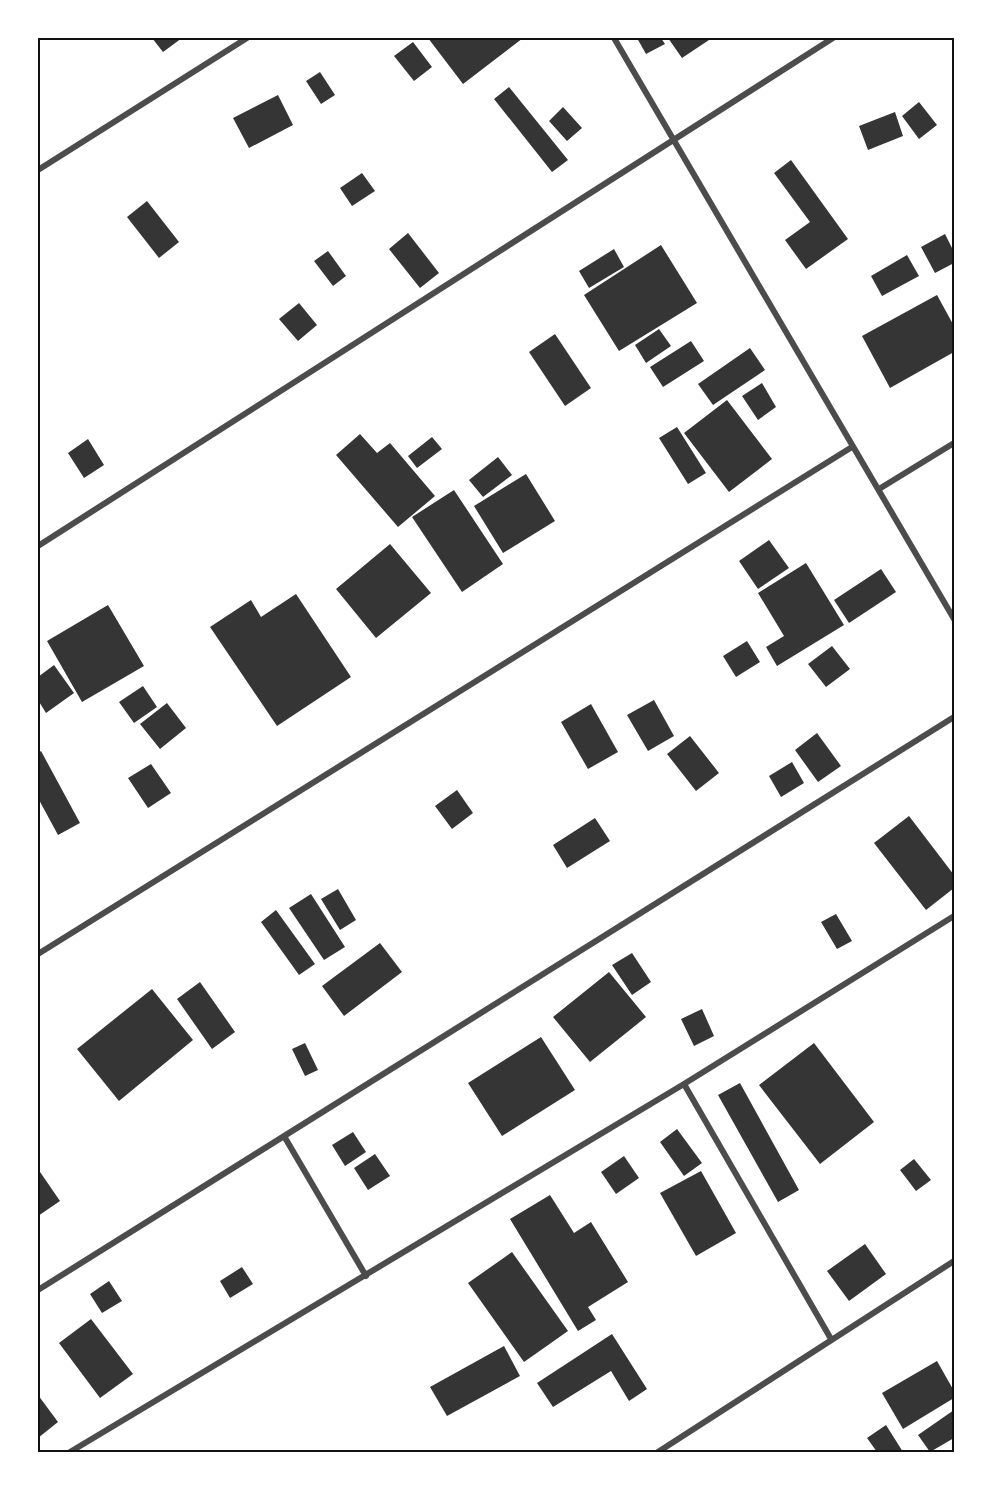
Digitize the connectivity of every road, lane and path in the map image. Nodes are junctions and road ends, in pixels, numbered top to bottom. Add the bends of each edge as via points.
1 (247, 38) edge
2 (614, 38) edge
3 (833, 38) edge
4 (675, 139) junction
5 (38, 170) edge
6 (954, 443) edge
7 (852, 447) junction
8 (879, 489) junction
9 (38, 546) edge
10 (954, 619) edge
11 (954, 717) edge
12 (954, 916) edge
13 (38, 954) edge
14 (684, 1084) junction
15 (284, 1136) junction
16 (954, 1261) edge
17 (366, 1276) junction
18 (38, 1290) edge
19 (831, 1339) junction
20 (70, 1452) edge
21 (658, 1452) edge

1 - 5 street
2 - 4 street
3 - 4 street
4 - 7 street
4 - 9 street
6 - 8 street
7 - 8 street
7 - 13 street
8 - 10 street
11 - 15 street
12 - 14 street
14 - 17 street
14 - 19 street
15 - 17 street
15 - 18 street
16 - 19 street
17 - 20 street
19 - 21 street

